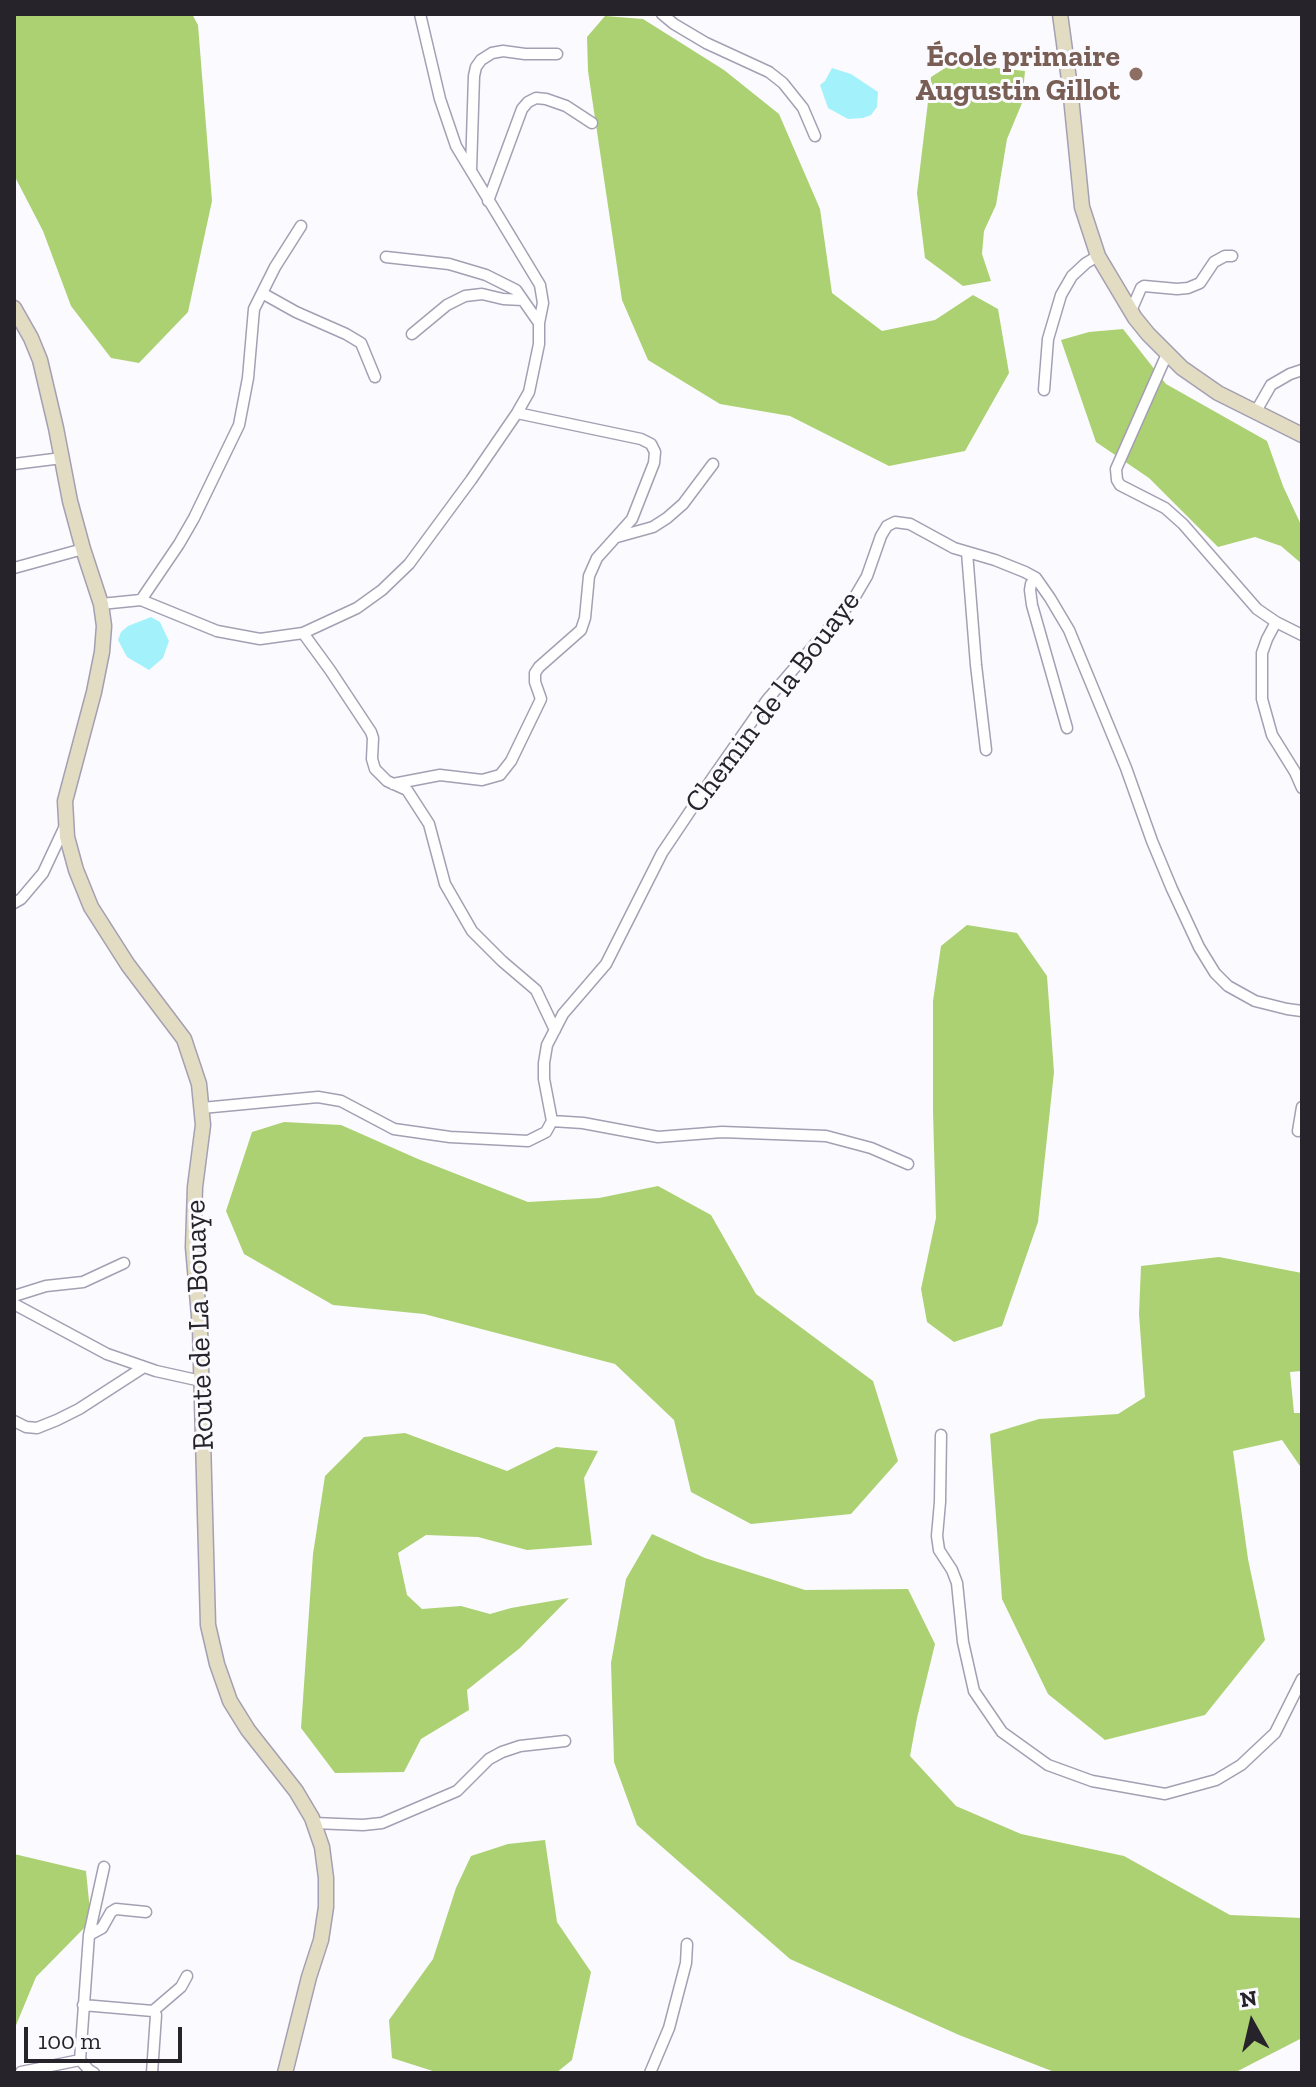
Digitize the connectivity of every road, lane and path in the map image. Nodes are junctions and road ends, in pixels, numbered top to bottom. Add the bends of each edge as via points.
1 (662, 14) edge
2 (1060, 14) edge
3 (424, 16) edge
4 (557, 54) dead end
5 (592, 123) dead end
6 (815, 136) dead end
7 (471, 172) junction
8 (488, 201) junction
9 (301, 226) dead end
10 (1098, 256) junction
11 (1232, 256) dead end
12 (386, 257) dead end
13 (262, 293) junction
14 (523, 300) junction
15 (14, 308) edge
16 (1131, 311) junction
17 (539, 323) junction
18 (412, 334) dead end
19 (1167, 354) junction
20 (1302, 370) edge
21 (375, 377) dead end
22 (1044, 390) dead end
23 (517, 413) junction
24 (1255, 413) junction
25 (1302, 435) edge
26 (62, 458) junction
27 (14, 464) edge
28 (713, 464) dead end
29 (617, 537) junction
30 (83, 549) junction
31 (967, 552) junction
32 (14, 568) edge
33 (1036, 578) junction
34 (141, 600) junction
35 (101, 604) junction
36 (1276, 622) junction
37 (303, 633) junction
38 (1302, 635) edge
39 (1067, 728) dead end
40 (986, 750) dead end
41 (393, 784) junction
42 (1302, 788) edge
43 (65, 826) junction
44 (14, 903) edge
45 (1302, 1011) edge
46 (555, 1030) junction
47 (1302, 1107) edge
48 (202, 1108) junction
49 (552, 1121) junction
50 (1298, 1131) dead end
51 (908, 1164) dead end
52 (124, 1263) dead end
53 (14, 1296) edge
54 (14, 1304) edge
55 (144, 1367) junction
56 (201, 1381) junction
57 (14, 1421) edge
58 (941, 1435) dead end
59 (1302, 1679) edge
60 (565, 1741) dead end
61 (314, 1823) junction
62 (104, 1867) dead end
63 (146, 1912) dead end
64 (89, 1935) junction
65 (687, 1944) dead end
66 (187, 1976) dead end
67 (83, 2005) junction
68 (153, 2011) junction
69 (80, 2060) junction
70 (21, 2072) edge
71 (94, 2073) edge
72 (152, 2073) edge
73 (285, 2073) edge
74 (650, 2073) edge

1 - 6 street via 783,83 803,108
2 - 10 main road via 1082,207
3 - 7 street via 446,119
4 - 7 street via 503,51 481,60 474,76
5 - 8 street via 546,99 528,102
7 - 8 street
8 - 17 street via 540,285
9 - 13 street
10 - 16 main road
10 - 22 street via 1072,276 1061,295 1048,339
11 - 16 street via 1214,262 1200,283 1188,288 1144,286
12 - 14 street via 449,264 486,275 516,290
13 - 21 street via 361,343
13 - 34 street via 254,309 239,425 194,518
14 - 17 street
14 - 18 street via 465,296
15 - 26 main road, Route de La Bouaye via 40,360
16 - 19 main road
17 - 23 street via 534,373
19 - 24 main road via 1197,380
19 - 36 street via 1116,469 1117,480 1183,524 1257,609
20 - 24 street via 1271,385
23 - 29 street via 651,444 654,463 632,519
23 - 37 street via 409,564 357,608
24 - 25 main road
26 - 27 street
26 - 30 main road, Route de La Bouaye
28 - 29 street via 667,518
29 - 41 street via 589,576 581,630 535,673 541,699 500,775 482,780 440,775
30 - 32 street
30 - 35 main road, Route de La Bouaye
31 - 33 street, Chemin de la Bouaye
31 - 40 street
31 - 46 street, Chemin de la Bouaye via 910,524 887,526 853,600 767,700 687,815 606,964
33 - 39 street via 1030,590 1032,605
33 - 45 street via 1069,630 1199,947 1228,986 1255,1001
34 - 35 street
34 - 37 street via 201,626 238,635 260,639
35 - 43 main road, Route de La Bouaye via 102,652 65,801
36 - 38 street
36 - 42 street via 1262,653 1262,699 1272,735
37 - 41 street via 371,732 375,769
41 - 46 street via 407,790 429,824 445,884 472,931 536,990
43 - 44 street via 43,873
43 - 48 main road, Route de La Bouaye via 91,907 184,1039
46 - 49 street, Chemin de la Bouaye via 544,1063
47 - 50 street
48 - 49 street via 318,1097 341,1101 394,1129 495,1140 528,1141 546,1132
48 - 56 main road, Route de La Bouaye via 193,1217
49 - 51 street via 658,1137 722,1132 826,1136
52 - 53 street via 83,1282
54 - 55 street via 107,1354
55 - 56 street
55 - 57 street via 57,1420 37,1428
56 - 61 main road, Route de La Bouaye via 208,1625 217,1664 230,1701
58 - 59 street via 937,1536 957,1583 974,1691 1002,1732 1048,1765 1092,1781 1165,1794 1216,1780 1275,1733
60 - 61 street via 502,1752 457,1791 382,1823
61 - 73 main road, Route de La Bouaye via 322,1847 326,1907
62 - 64 street
63 - 64 street via 116,1909
64 - 67 street
65 - 74 street via 669,2028
66 - 68 street
67 - 68 street
67 - 69 street
68 - 72 street
69 - 70 street
69 - 71 street

